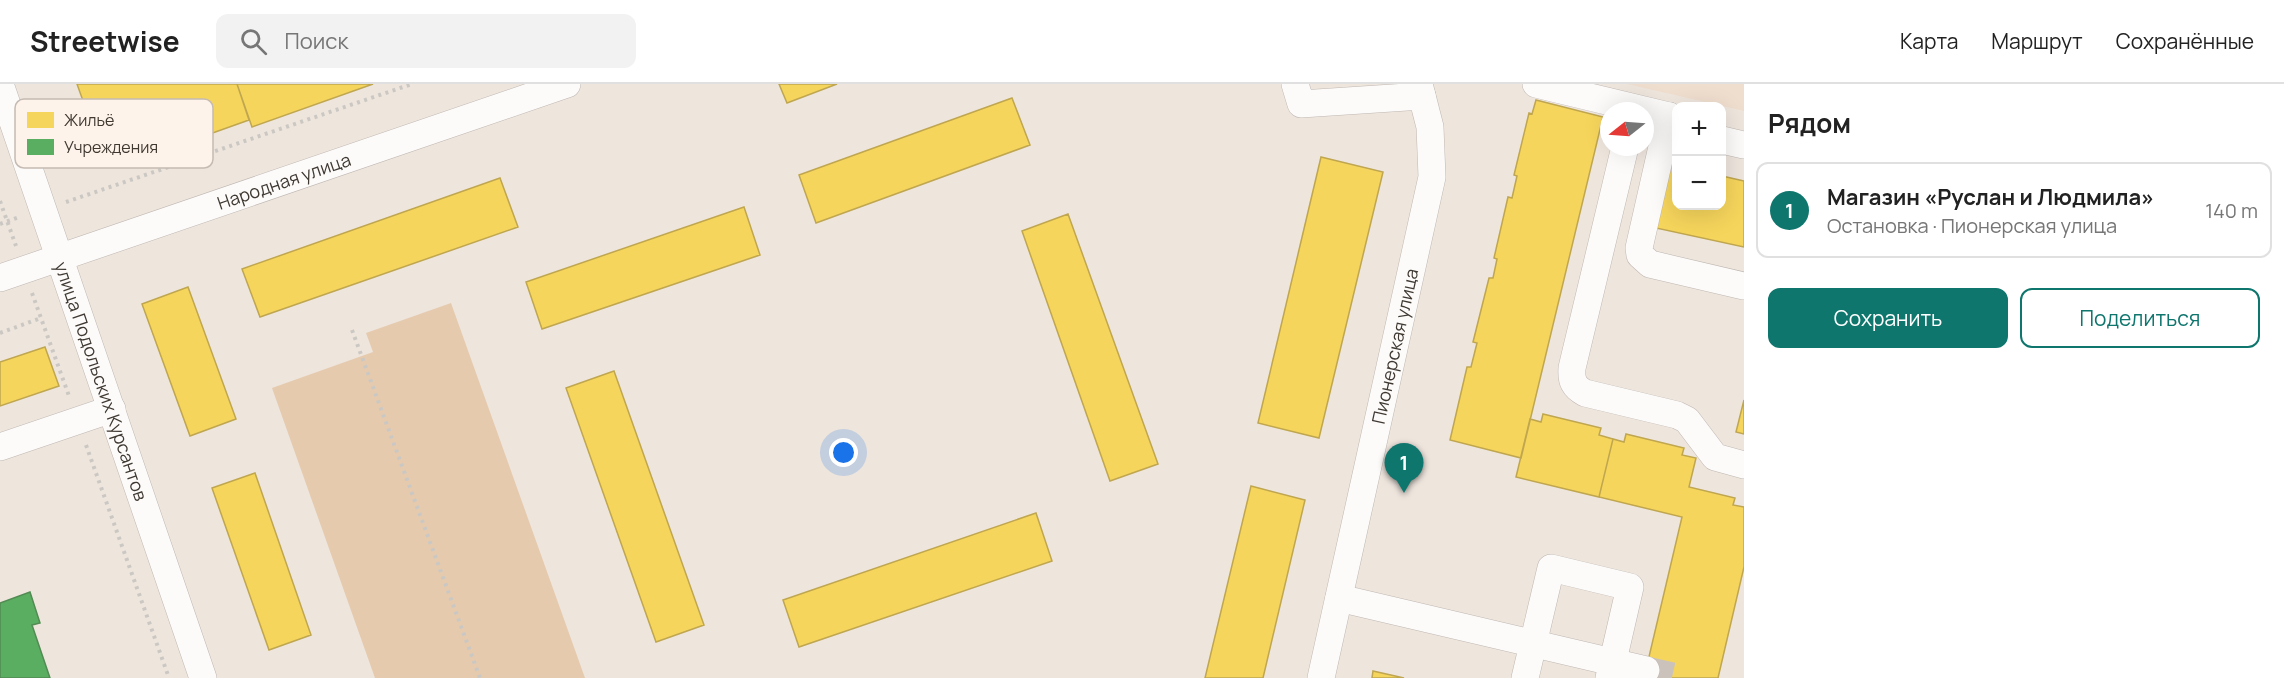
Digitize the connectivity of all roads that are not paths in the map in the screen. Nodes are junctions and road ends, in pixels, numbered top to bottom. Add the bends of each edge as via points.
1 (0, 84) edge
2 (567, 84) edge
3 (1295, 84) edge
4 (1536, 84) edge
5 (1421, 90) edge
6 (1604, 102) edge
7 (5, 114) edge
8 (1654, 116) edge
9 (1672, 121) edge
10 (1672, 125) edge
11 (15, 138) edge
12 (1726, 141) edge
13 (1744, 145) edge
14 (1623, 156) edge
15 (27, 168) edge
16 (61, 257) junction
17 (0, 278) edge
18 (1744, 286) edge
19 (112, 409) junction
20 (0, 447) edge
21 (1744, 465) edge
22 (1339, 598) junction
23 (1533, 643) junction
24 (1611, 670) edge
25 (1646, 670) tunnel mouth
26 (203, 678) edge
27 (1321, 678) edge
28 (1525, 678) edge

1 - 7 street, улица Подольских Курсантов
2 - 16 street, Народная улица
3 - 5 street via 1301,104
4 - 6 street
5 - 22 street, Пионерская улица via 1430,127 1432,177
7 - 11 street, улица Подольских Курсантов
8 - 9 street
10 - 18 street via 1640,255 1650,264
12 - 13 street
14 - 21 street via 1571,379 1585,393 1677,415 1687,420 1714,457
15 - 16 street, улица Подольских Курсантов
16 - 17 street, Народная улица
16 - 19 street, улица Подольских Курсантов
19 - 20 street
19 - 26 street, улица Подольских Курсантов
22 - 23 street
22 - 27 street, Пионерская улица
23 - 24 street
23 - 24 street via 1551,568 1630,587
23 - 28 street
24 - 25 street

